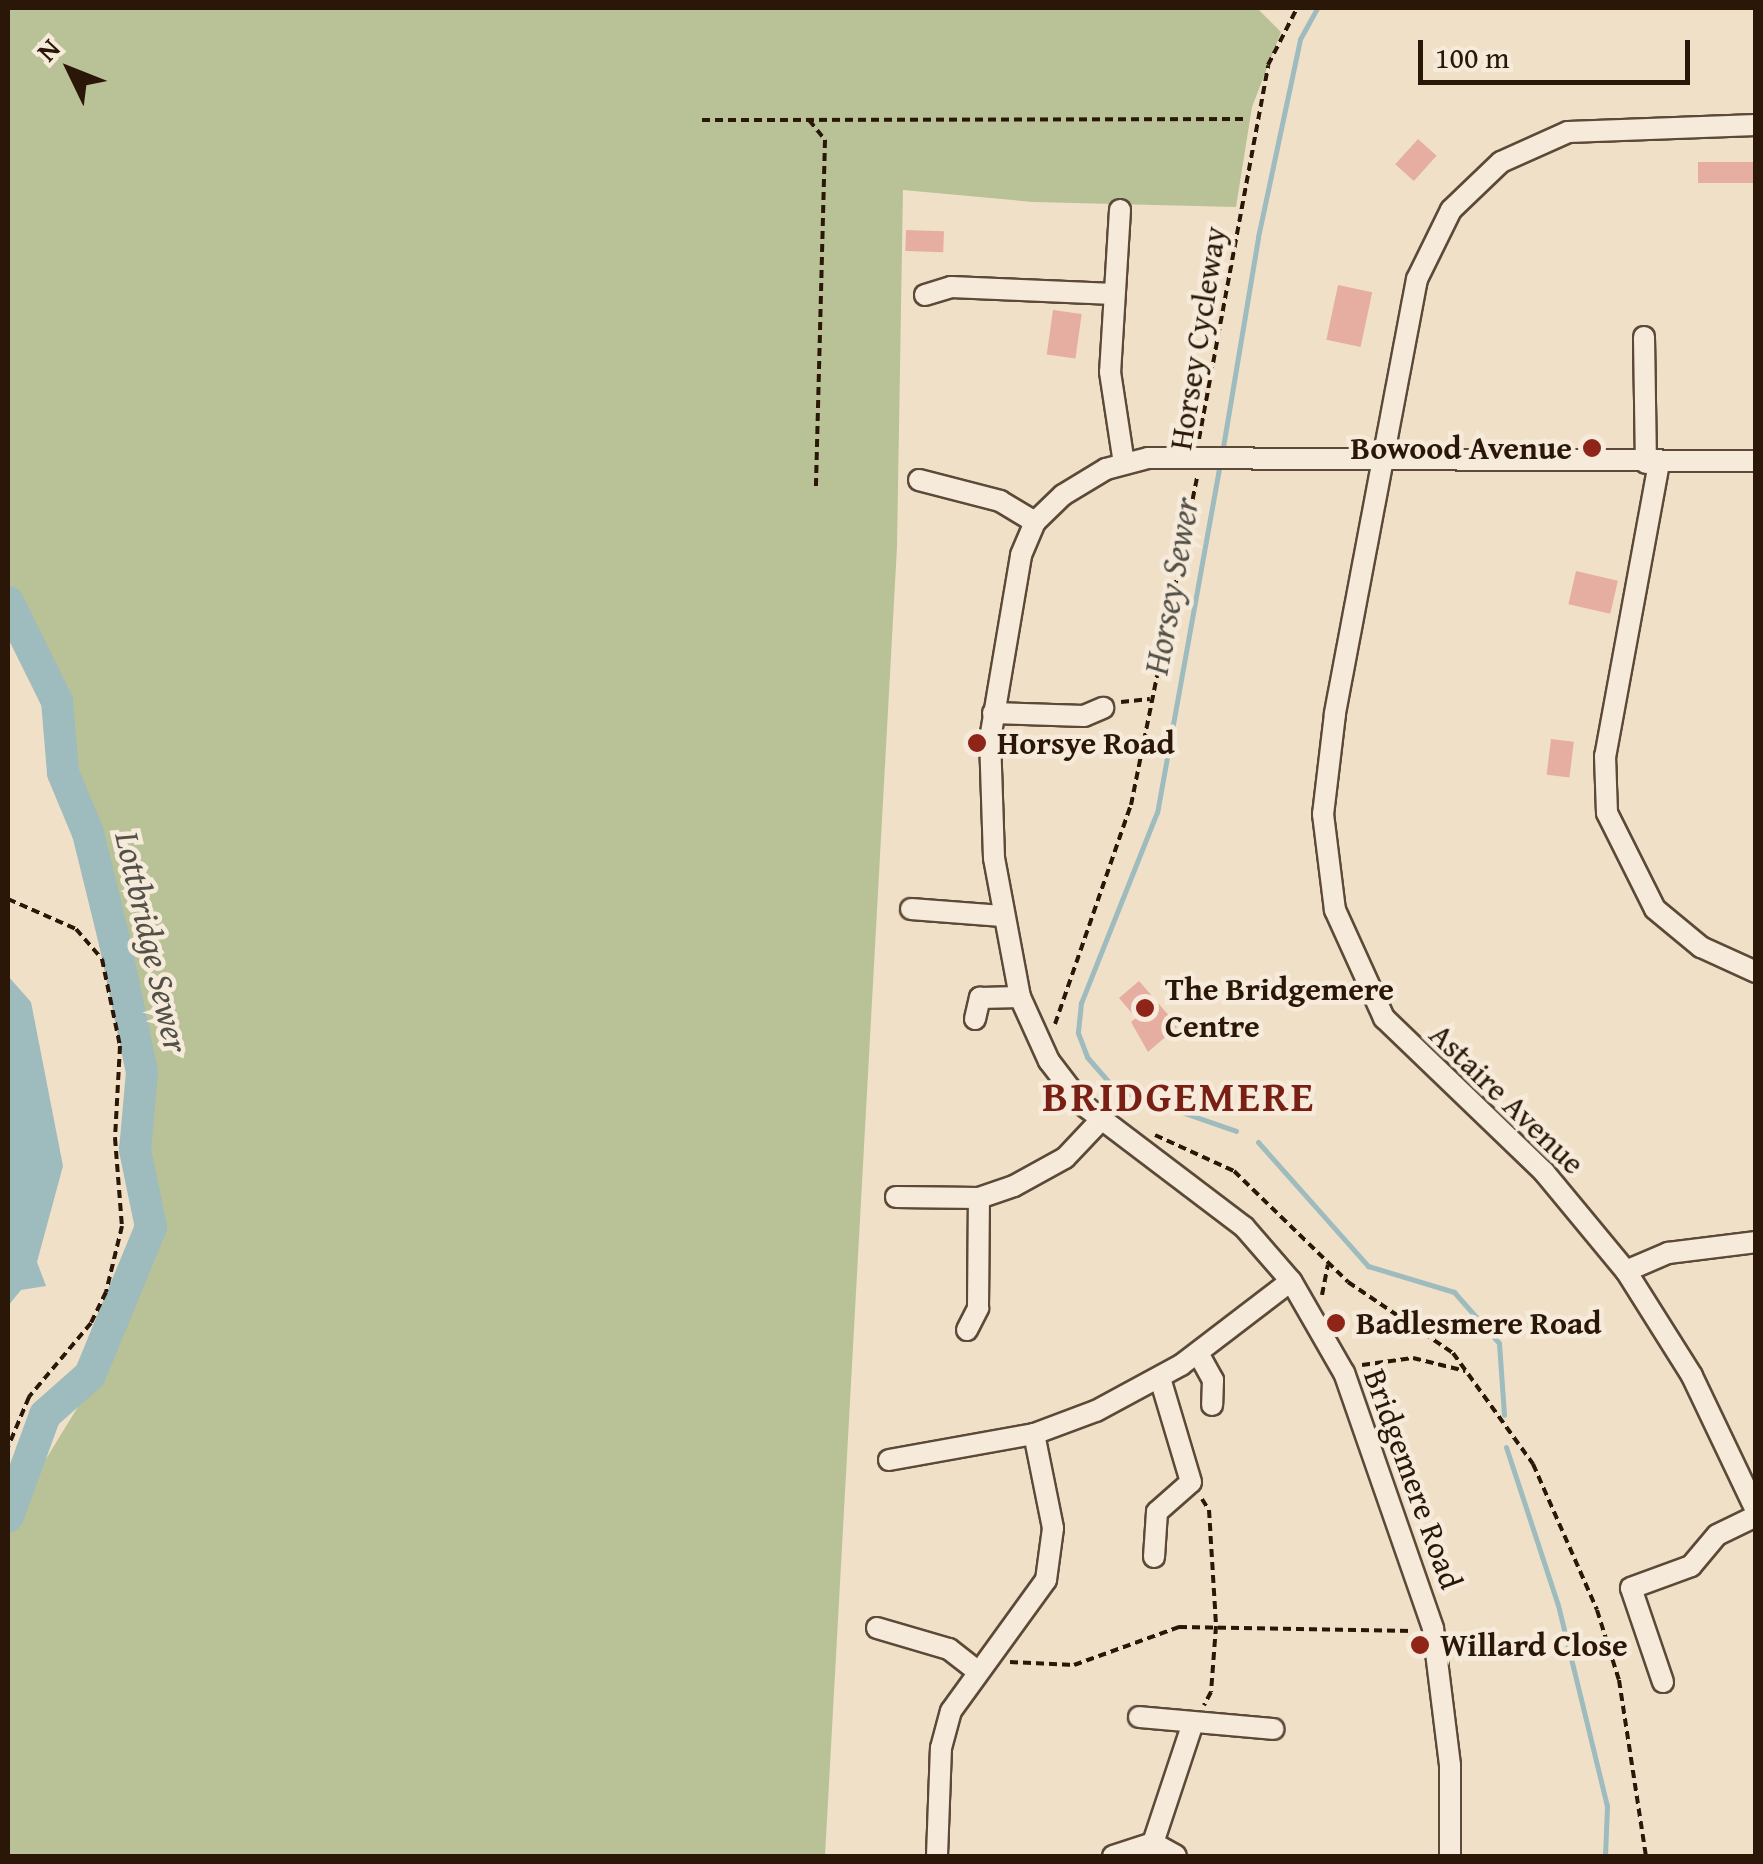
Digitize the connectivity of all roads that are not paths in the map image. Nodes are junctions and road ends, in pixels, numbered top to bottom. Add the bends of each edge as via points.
1 (1756, 125) edge
2 (1120, 210) dead end
3 (1114, 294) junction
4 (925, 295) dead end
5 (1644, 338) dead end
6 (1756, 461) edge
7 (1381, 462) junction
8 (1124, 463) junction
9 (1652, 463) junction
10 (919, 480) dead end
11 (1035, 522) junction
12 (1103, 708) road end
13 (993, 713) junction
14 (911, 909) dead end
15 (1002, 916) junction
16 (1756, 972) edge
17 (1020, 996) junction
18 (974, 1019) dead end
19 (1100, 1121) junction
20 (896, 1197) dead end
21 (979, 1198) junction
22 (1756, 1242) edge
23 (1626, 1271) junction
24 (1291, 1281) junction
25 (967, 1330) dead end
26 (1198, 1353) junction
27 (1160, 1378) junction
28 (1212, 1406) dead end
29 (1034, 1434) junction
30 (889, 1460) dead end
31 (1756, 1513) edge
32 (1154, 1557) dead end
33 (877, 1628) dead end
34 (977, 1671) junction
35 (1664, 1682) dead end
36 (1138, 1717) dead end
37 (1193, 1722) junction
38 (1274, 1729) dead end
39 (1153, 1842) junction
40 (937, 1856) edge
41 (1113, 1856) edge
42 (1176, 1856) edge
43 (1450, 1856) edge

1 - 7 street, Astaire Avenue via 1568,132 1501,162 1472,185 1431,244 1417,279
2 - 3 street
3 - 4 street via 951,287
3 - 8 street via 1111,392
5 - 9 street
6 - 9 street
7 - 8 street
7 - 9 street
7 - 23 street, Astaire Avenue via 1327,765 1324,862 1335,910 1363,984 1384,1018 1544,1172
8 - 11 street via 1090,477
9 - 16 street via 1605,756 1607,813 1655,909 1701,947
10 - 11 street via 1000,501
11 - 13 street, Bridgemere Road via 1021,555
12 - 13 street via 1084,716
13 - 15 street, Bridgemere Road via 990,802
14 - 15 street
15 - 17 street, Bridgemere Road
17 - 18 street via 980,998
17 - 19 street, Bridgemere Road via 1050,1061
19 - 21 street via 1065,1158
19 - 24 street, Bridgemere Road via 1229,1215
20 - 21 street
21 - 25 street via 978,1308
22 - 23 street via 1668,1253
23 - 31 street, Astaire Avenue via 1692,1376
24 - 26 street
24 - 43 street, Bridgemere Road via 1344,1373 1432,1628 1450,1765
26 - 27 street
26 - 28 street via 1214,1380
27 - 29 street
27 - 32 street via 1191,1482 1157,1512
29 - 30 street
29 - 34 street via 1053,1552 1032,1606
31 - 35 street via 1717,1535 1691,1566 1632,1588
33 - 34 street via 949,1649
34 - 40 street via 944,1730
36 - 37 street
37 - 38 street
37 - 39 street
39 - 41 street
39 - 42 street

